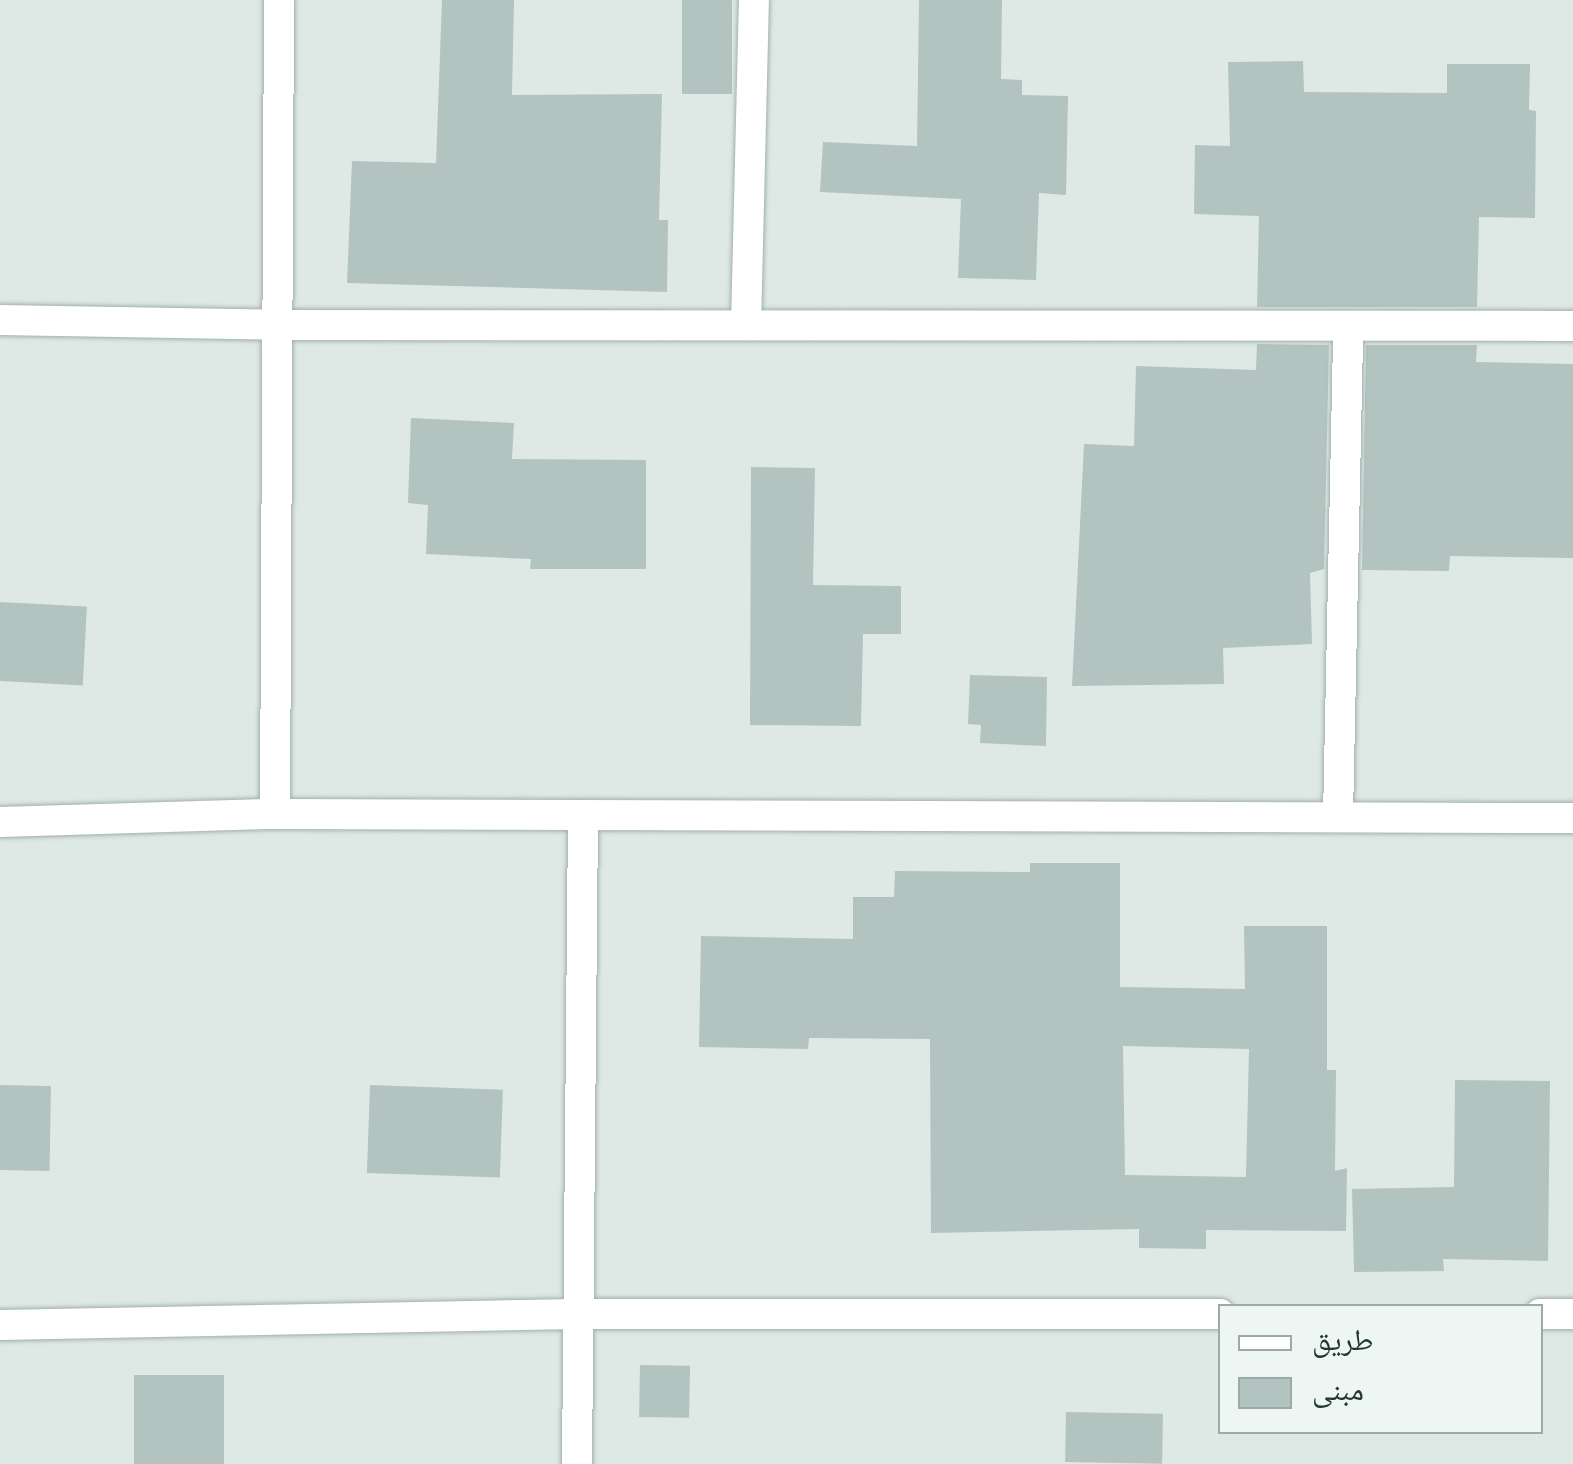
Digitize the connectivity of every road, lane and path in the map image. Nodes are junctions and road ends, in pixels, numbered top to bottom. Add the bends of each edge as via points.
1 (279, 0) edge
2 (754, 0) edge
3 (0, 320) edge
4 (278, 325) junction
5 (746, 325) junction
6 (1348, 326) junction
7 (1573, 326) edge
8 (275, 814) junction
9 (583, 815) junction
10 (1338, 817) junction
11 (1573, 818) edge
12 (0, 822) edge
13 (576, 1314) junction
14 (1218, 1314) edge
15 (1543, 1314) edge
16 (1573, 1314) edge
17 (0, 1325) edge
18 (577, 1464) edge

1 - 4 street
2 - 5 street
3 - 4 street
4 - 5 street
4 - 8 street
5 - 6 street
6 - 7 street
6 - 10 street
8 - 9 street
8 - 12 street
9 - 10 street
9 - 13 street
10 - 11 street
13 - 14 street
13 - 17 street
13 - 18 street
15 - 16 street

